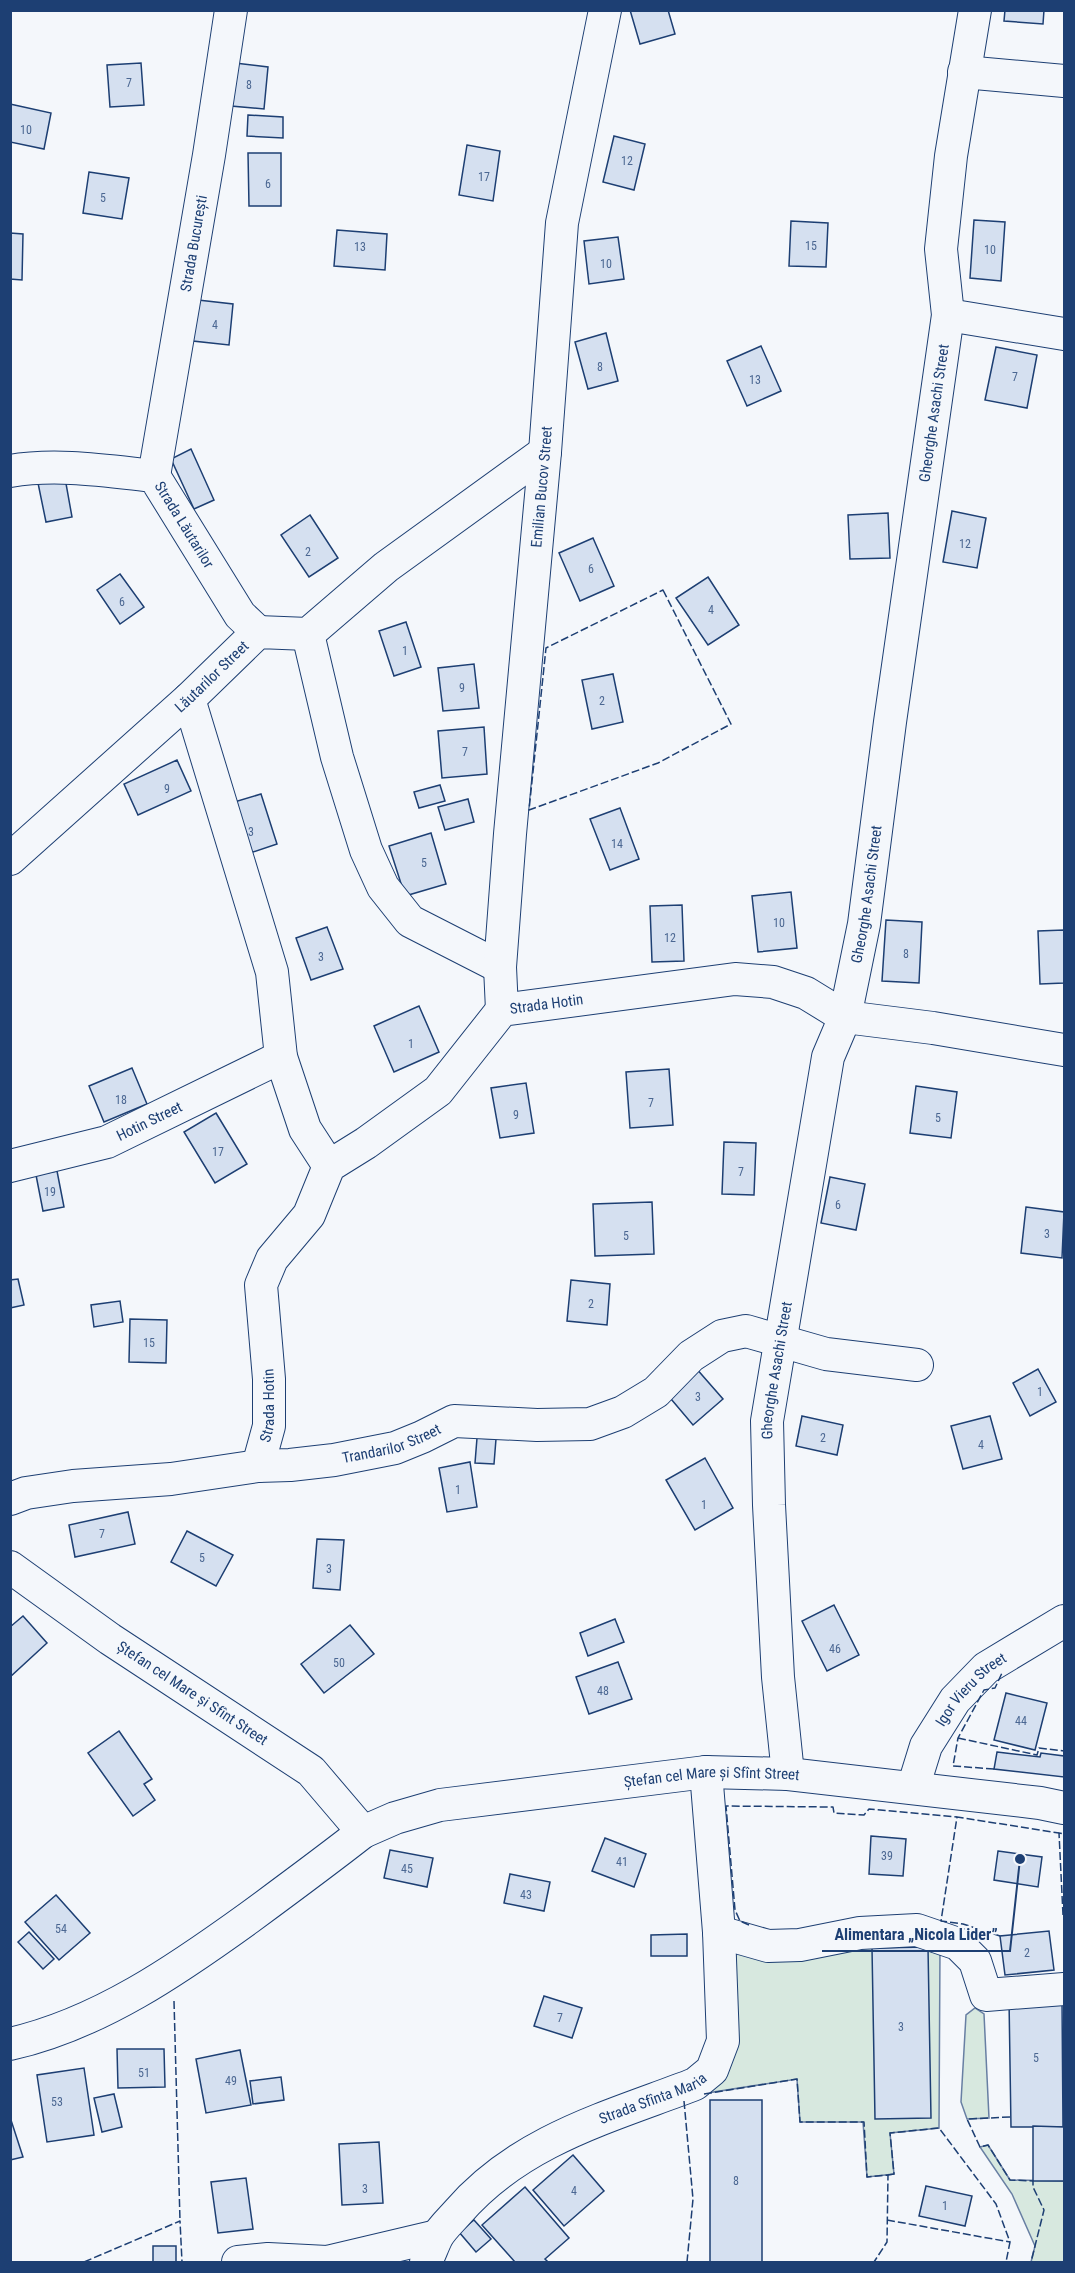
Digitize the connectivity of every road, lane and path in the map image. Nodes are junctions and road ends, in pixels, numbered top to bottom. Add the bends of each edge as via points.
1 (231, 10) edge
2 (605, 10) edge
3 (975, 10) edge
4 (964, 72) junction
5 (1065, 81) edge
6 (948, 315) junction
7 (1065, 334) edge
8 (545, 452) junction
9 (10, 471) edge
10 (154, 476) junction
11 (258, 632) junction
12 (308, 634) junction
13 (189, 699) junction
14 (10, 859) edge
15 (500, 967) junction
16 (502, 1010) junction
17 (845, 1017) junction
18 (1065, 1050) edge
19 (281, 1057) junction
20 (10, 1166) edge
21 (329, 1166) junction
22 (780, 1341) junction
23 (917, 1365) dead end
24 (258, 1466) junction
25 (10, 1499) edge
26 (10, 1567) edge
27 (1065, 1621) edge
28 (706, 1772) junction
29 (788, 1774) junction
30 (913, 1788) junction
31 (1065, 1808) edge
32 (363, 1832) junction
33 (719, 1932) junction
34 (1065, 1989) edge
35 (10, 2044) edge
36 (432, 2249) edge
37 (238, 2262) edge

1 - 10 street, Strada București
2 - 8 street, Emilian Bucov Street via 561,223
3 - 4 street, Gheorghe Asachi Street
4 - 5 street
4 - 6 street, Gheorghe Asachi Street via 941,249
6 - 7 street
6 - 17 street, Gheorghe Asachi Street via 864,924
8 - 12 street via 386,567
8 - 15 street, Emilian Bucov Street
9 - 10 street, Strada Lăutarilor via 32,467
10 - 11 street, Strada Lăutarilor via 240,615
11 - 12 street, Lăutarilor Street
11 - 13 street, Lăutarilor Street
12 - 15 street via 337,757 366,850 383,887 410,921
13 - 14 street, Lăutarilor Street
13 - 19 street via 272,972
15 - 16 street, Emilian Bucov Street
16 - 17 street, Strada Hotin via 735,979 773,982 806,993
16 - 21 street, Strada Hotin via 438,1091
17 - 18 street, Strada Hotin
17 - 22 street, Gheorghe Asachi Street via 828,1057
19 - 20 street, Hotin Street via 107,1142
19 - 21 street via 305,1129
21 - 24 street, Strada Hotin via 309,1215 273,1259 261,1285 269,1426
22 - 23 street, Trandarilor Street via 826,1354
22 - 24 street, Trandarilor Street via 746,1331 722,1336 691,1356 656,1392 623,1412 590,1424 454,1421 395,1448 334,1460
22 - 29 street, Gheorghe Asachi Street via 766,1421 778,1677
24 - 25 street, Trandarilor Street via 171,1479 72,1486
26 - 32 street, Ștefan cel Mare și Sfînt Street via 110,1640 311,1771
27 - 30 street, Igor Vieru Street via 986,1668 955,1700 926,1746
28 - 29 street, Ștefan cel Mare și Sfînt Street
28 - 32 street, Ștefan cel Mare și Sfînt Street via 440,1805
28 - 33 street, Strada Sfînta Maria
29 - 30 street, Ștefan cel Mare și Sfînt Street
30 - 31 street, Ștefan cel Mare și Sfînt Street
32 - 35 street, Ștefan cel Mare și Sfînt Street via 182,1966 94,2014
33 - 34 street via 768,1946 800,1945 860,1933 917,1930 958,1944 975,1961 986,1995
33 - 36 street, Strada Sfînta Maria via 723,2041 712,2070 695,2084 567,2132 526,2155 485,2183
36 - 37 street, Strada Sfînta Maria via 327,2262

